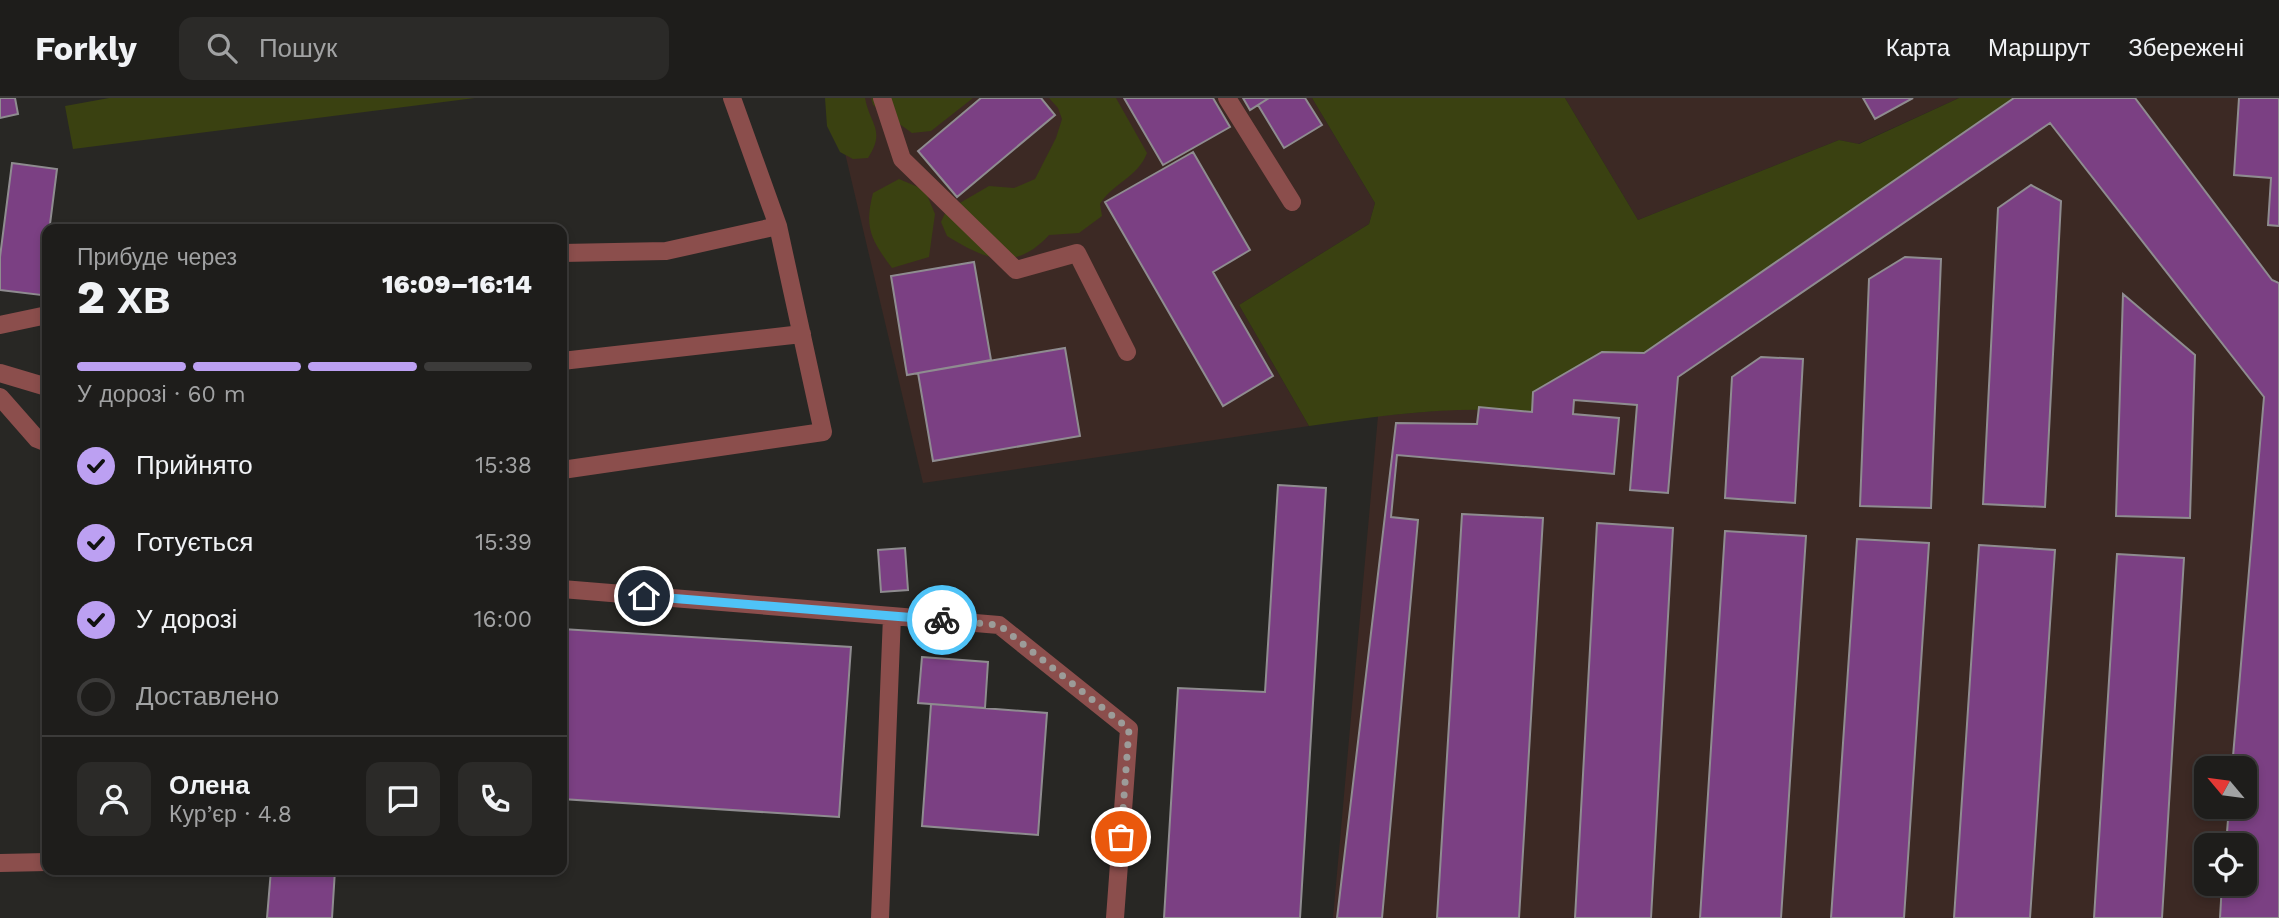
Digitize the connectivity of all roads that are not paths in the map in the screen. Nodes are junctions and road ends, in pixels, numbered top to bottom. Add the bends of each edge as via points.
1 (732, 98) edge
2 (882, 98) edge
3 (1227, 98) edge
4 (1292, 202) dead end
5 (778, 226) junction
6 (567, 253) edge
7 (42, 316) edge
8 (0, 325) edge
9 (802, 334) junction
10 (1127, 352) dead end
11 (567, 360) edge
12 (0, 373) edge
13 (42, 386) edge
14 (0, 397) edge
15 (42, 441) edge
16 (567, 469) edge
17 (567, 589) edge
18 (892, 616) junction
19 (42, 862) edge
20 (0, 863) edge
21 (880, 918) edge
22 (1115, 918) edge

1 - 5 lane
2 - 10 lane via 902,159 1016,270 1077,253
3 - 4 lane
5 - 6 lane via 666,251
5 - 9 lane
7 - 8 lane
9 - 11 lane
9 - 16 lane via 823,432
12 - 13 lane
14 - 15 lane
17 - 18 lane
18 - 21 lane
18 - 22 lane via 999,625 1129,729
19 - 20 lane

